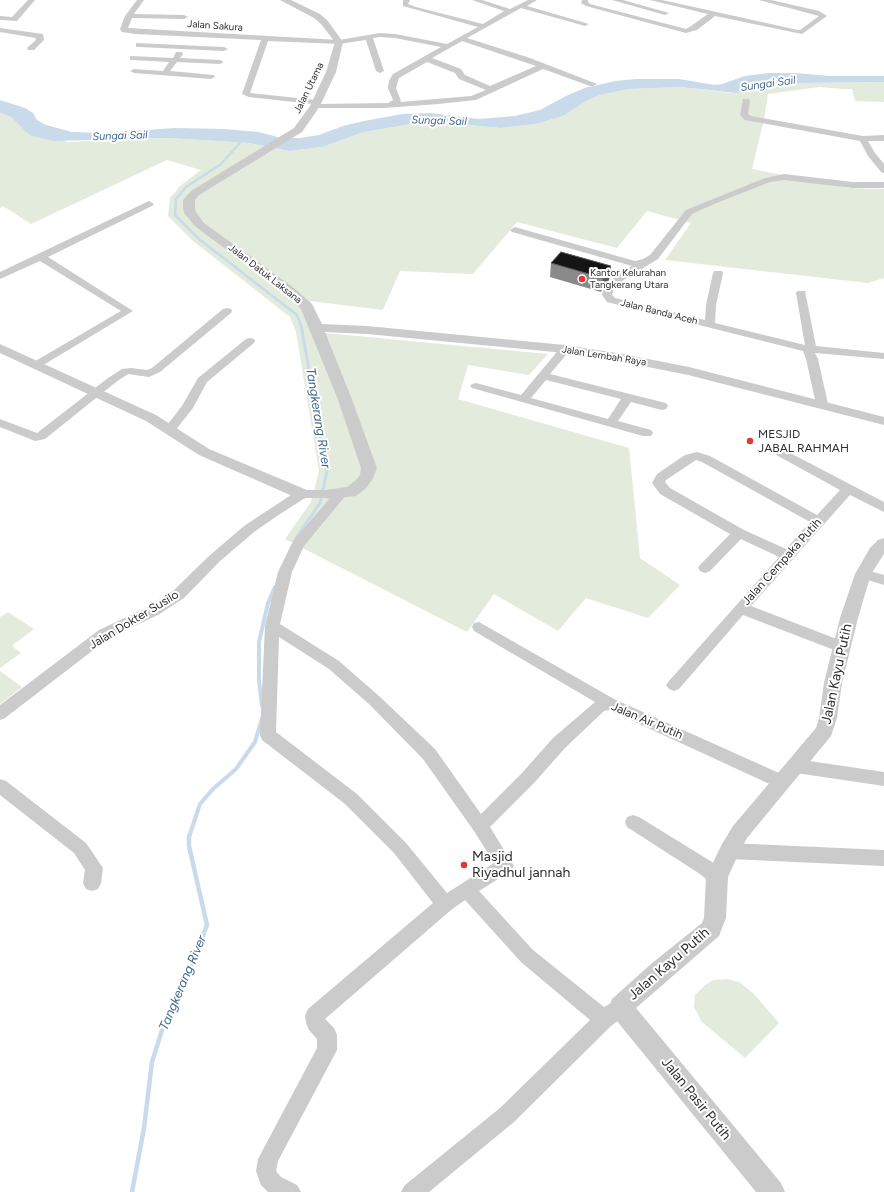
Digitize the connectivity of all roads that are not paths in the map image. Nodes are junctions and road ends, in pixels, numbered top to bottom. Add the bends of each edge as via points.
1 (32, 0) edge
2 (129, 0) edge
3 (284, 0) edge
4 (406, 0) edge
5 (475, 0) edge
6 (534, 0) edge
7 (585, 0) edge
8 (605, 0) edge
9 (615, 0) edge
10 (653, 0) edge
11 (762, 0) edge
12 (140, 1) edge
13 (520, 6) junction
14 (594, 7) junction
15 (686, 8) junction
16 (510, 11) junction
17 (713, 14) junction
18 (129, 16) junction
19 (184, 17) dead end
20 (0, 18) edge
21 (670, 18) dead end
22 (585, 24) dead end
23 (661, 25) junction
24 (484, 26) junction
25 (0, 30) edge
26 (189, 34) junction
27 (369, 38) junction
28 (462, 39) junction
29 (265, 40) junction
30 (339, 42) junction
31 (139, 45) dead end
32 (448, 46) junction
33 (31, 48) dead end
34 (182, 48) junction
35 (224, 49) dead end
36 (133, 58) dead end
37 (427, 58) junction
38 (176, 60) junction
39 (220, 62) dead end
40 (543, 66) junction
41 (134, 71) dead end
42 (380, 71) dead end
43 (165, 73) junction
44 (211, 77) dead end
45 (593, 84) dead end
46 (490, 89) junction
47 (746, 101) dead end
48 (315, 104) junction
49 (391, 105) junction
50 (884, 138) edge
51 (863, 140) junction
52 (269, 150) joint
53 (884, 170) edge
54 (884, 185) edge
55 (149, 204) dead end
56 (515, 230) dead end
57 (41, 257) junction
58 (645, 262) junction
59 (718, 273) dead end
60 (0, 276) edge
61 (801, 293) dead end
62 (227, 311) dead end
63 (710, 325) junction
64 (317, 328) junction
65 (250, 341) dead end
66 (0, 348) edge
67 (564, 349) junction
68 (809, 350) junction
69 (884, 356) edge
70 (36, 365) junction
71 (544, 376) junction
72 (476, 386) dead end
73 (98, 392) junction
74 (628, 397) junction
75 (524, 399) junction
76 (822, 404) junction
77 (662, 406) dead end
78 (884, 421) edge
79 (0, 423) edge
80 (611, 423) junction
81 (170, 429) junction
82 (647, 433) dead end
83 (773, 448) dead end
84 (848, 489) junction
85 (304, 494) junction
86 (335, 494) junction
87 (884, 508) edge
88 (818, 521) junction
89 (739, 533) junction
90 (884, 544) edge
91 (788, 556) junction
92 (705, 568) dead end
93 (863, 574) junction
94 (884, 580) edge
95 (741, 608) junction
96 (272, 626) junction
97 (479, 627) dead end
98 (842, 647) junction
99 (674, 684) dead end
100 (609, 703) junction
101 (0, 714) edge
102 (796, 766) junction
103 (884, 779) edge
104 (782, 782) junction
105 (0, 786) edge
106 (633, 822) dead end
107 (480, 826) junction
108 (729, 851) junction
109 (884, 858) edge
110 (717, 877) junction
111 (92, 883) dead end
112 (466, 889) junction
113 (445, 904) junction
114 (612, 1013) junction
115 (290, 1192) edge
116 (412, 1192) edge
117 (772, 1192) edge

1 - 20 street via 14,19
2 - 12 street
3 - 30 street via 317,16
4 - 24 street via 405,5 414,8
5 - 16 street
6 - 13 street
7 - 14 street via 584,3
8 - 14 street
9 - 15 street via 675,15
10 - 15 street
11 - 17 street via 820,13 823,16 802,32 798,32
12 - 18 street
13 - 16 street
13 - 22 street
14 - 23 street
15 - 17 street
16 - 24 street
17 - 23 street via 689,31
18 - 19 street
18 - 26 street, Jalan Sakura via 124,29 128,31
21 - 23 street
24 - 28 street
25 - 33 street via 40,36 40,40
26 - 29 street, Jalan Sakura
26 - 34 street
27 - 30 street, Jalan Sakura
27 - 32 street, Jalan Sakura via 380,35 396,36
27 - 42 street
28 - 32 street
28 - 40 street
29 - 30 street, Jalan Sakura
29 - 48 street via 246,94
30 - 48 street, Jalan Utama via 331,72
31 - 34 street
32 - 37 street
34 - 35 street
34 - 38 street
36 - 38 street
37 - 46 street via 458,71 462,77
37 - 49 street via 396,76 392,88 397,101
38 - 39 street
38 - 43 street
40 - 45 street
40 - 46 street
41 - 43 street
43 - 44 street
46 - 49 street via 489,92 473,98
47 - 51 street via 744,115 748,118
48 - 49 street
48 - 52 street, Jalan Utama via 303,124
50 - 51 street
51 - 53 street
52 - 64 street, Jalan Datuk Laksana via 195,192 189,200 190,213 200,225 296,296 307,307
54 - 58 street, Jalan Banda Aceh via 853,185 784,177 768,180 689,212 659,252
55 - 57 street
56 - 58 street via 634,264
57 - 60 street
57 - 70 street via 128,311
58 - 63 street, Jalan Banda Aceh via 609,287 607,295 612,300
59 - 63 street via 711,305
61 - 68 street
62 - 73 street via 151,373 126,371
63 - 68 street, Jalan Banda Aceh
64 - 67 street, Jalan Lembah Raya via 368,330
64 - 86 street, Jalan Datuk Laksana via 369,468 361,484 351,492
65 - 81 street via 202,380 187,408
66 - 70 street
67 - 71 street
67 - 76 street, Jalan Lembah Raya via 689,371
68 - 69 street, Jalan Banda Aceh
68 - 76 street
70 - 73 street
71 - 74 street
71 - 75 street
72 - 75 street
73 - 79 street via 41,436 36,437
73 - 81 street
74 - 77 street
74 - 80 street
75 - 80 street
76 - 78 street, Jalan Lembah Raya
80 - 82 street
81 - 85 street via 204,452
83 - 84 street
84 - 87 street
84 - 88 street, Jalan Cempaka Putih
85 - 86 street
85 - 101 street, Jalan Dokter Susilo via 250,529 214,559 179,594 153,611 104,634
86 - 96 street via 298,544 285,572
88 - 89 street via 697,456 689,458 661,477 658,483 665,490
88 - 91 street, Jalan Cempaka Putih
89 - 91 street
89 - 92 street
90 - 93 street, Jalan Kayu Putih
91 - 95 street, Jalan Cempaka Putih
93 - 94 street
93 - 98 street, Jalan Kayu Putih
95 - 98 street, Jalan Cempaka Putih
95 - 99 street
96 - 107 street via 334,665 374,700 429,754
96 - 113 street via 268,735 351,799 400,848
97 - 100 street
98 - 102 street, Jalan Kayu Putih via 824,731
100 - 104 street, Jalan Air Putih
100 - 107 street, Jalan Air Putih via 599,707 559,743
102 - 103 street
102 - 104 street, Jalan Kayu Putih
104 - 108 street, Jalan Kayu Putih via 740,832
105 - 111 street via 80,848 94,868
106 - 110 street
107 - 112 street via 505,866
108 - 109 street
108 - 110 street, Jalan Kayu Putih
110 - 114 street, Jalan Kayu Putih via 715,918 711,929
112 - 113 street
112 - 114 street via 527,956
113 - 115 street via 315,1016 316,1023 327,1035 327,1050 268,1159 266,1171 274,1184
114 - 116 street, Jalan Kayu Putih via 507,1115
114 - 117 street, Jalan Pasir Putih

